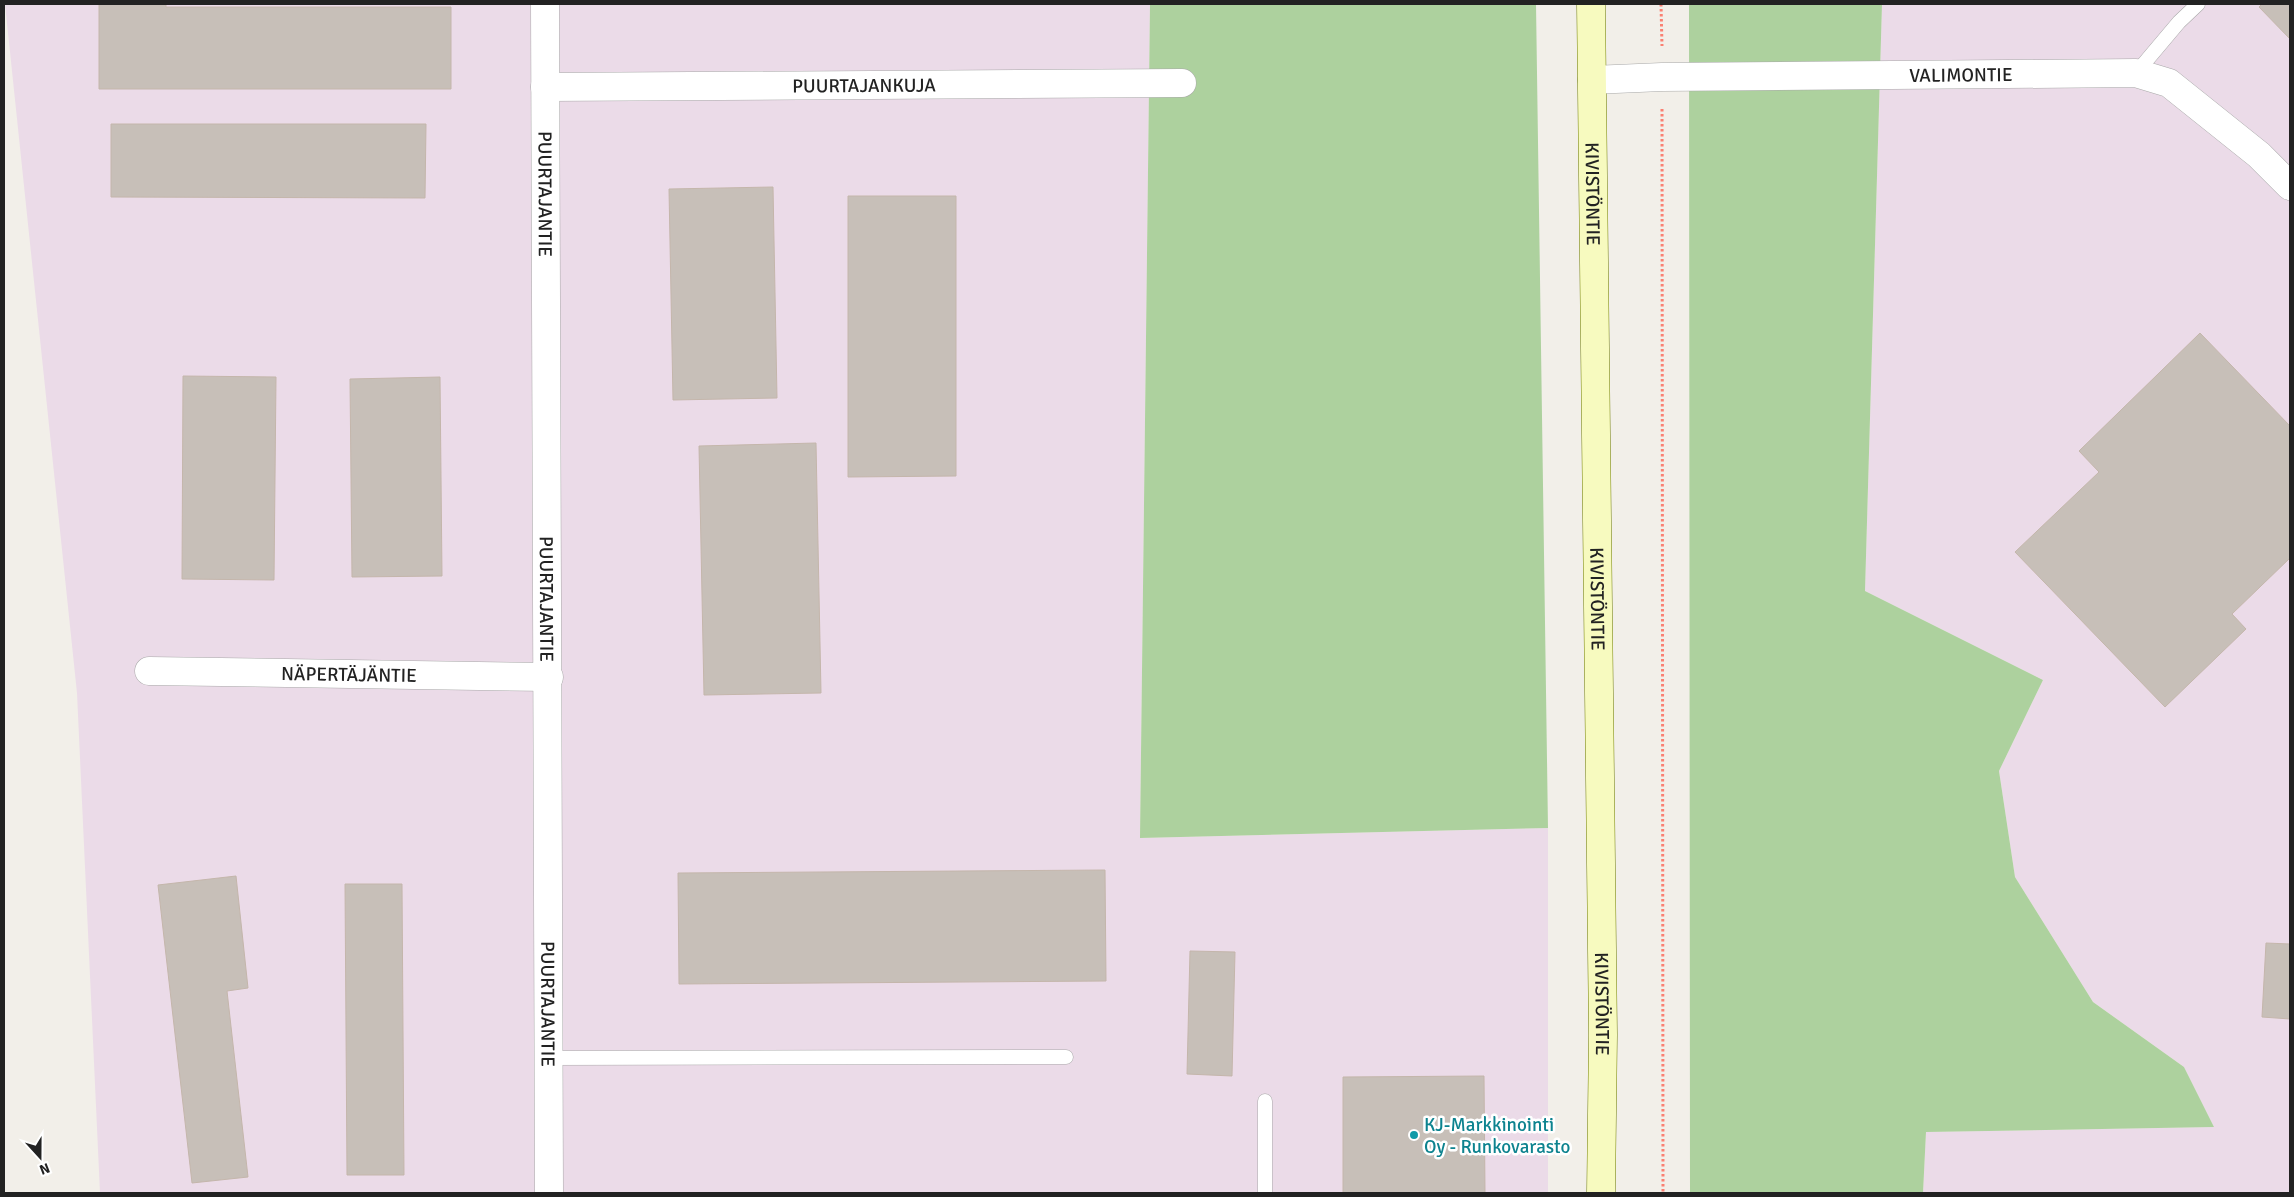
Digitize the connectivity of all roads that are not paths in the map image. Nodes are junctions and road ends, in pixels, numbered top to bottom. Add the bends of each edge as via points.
1 (545, 4) edge
2 (1591, 4) edge
3 (2198, 4) edge
4 (2136, 73) junction
5 (1592, 80) junction
6 (1182, 83) dead end
7 (545, 87) junction
8 (2290, 186) edge
9 (149, 671) dead end
10 (549, 677) junction
11 (1066, 1057) dead end
12 (547, 1058) junction
13 (1265, 1101) dead end
14 (549, 1193) edge
15 (1265, 1193) edge
16 (1602, 1193) edge

1 - 7 street, PUURTAJANTIE
2 - 5 main road, KIVISTÖNTIE
3 - 4 lane
4 - 5 street, VALIMONTIE
4 - 8 street, VALIMONTIE via 2169,82 2259,155
5 - 16 main road, KIVISTÖNTIE
6 - 7 street, PUURTAJANKUJA
7 - 10 street, PUURTAJANTIE
9 - 10 street, NÄPERTÄJÄNTIE
10 - 12 street, PUURTAJANTIE
11 - 12 lane
12 - 14 street, PUURTAJANTIE
13 - 15 lane

